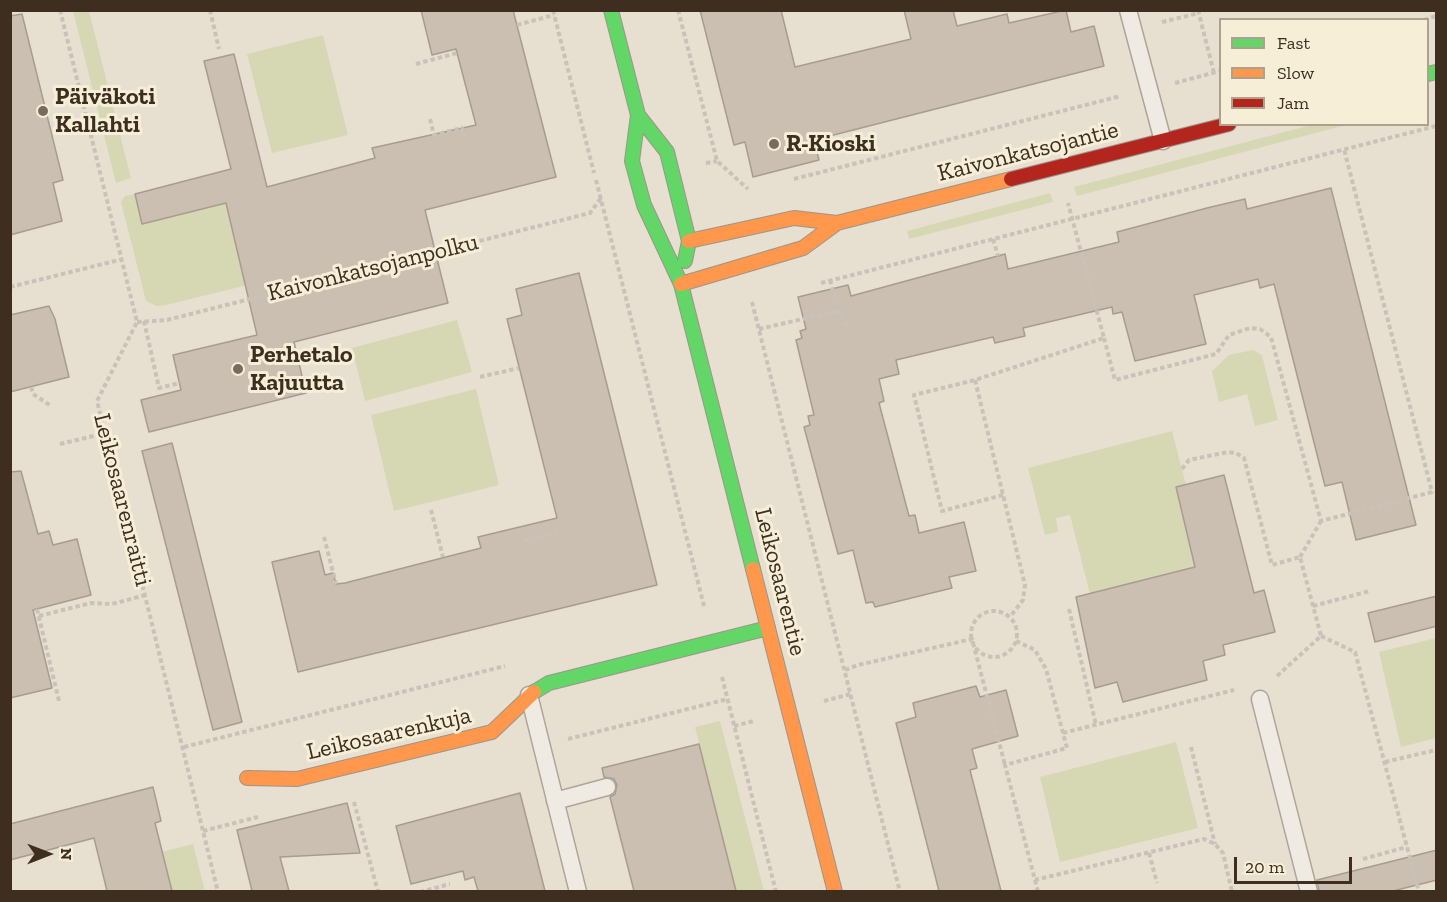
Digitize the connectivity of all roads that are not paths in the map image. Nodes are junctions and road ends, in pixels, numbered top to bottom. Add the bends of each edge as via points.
1 (611, 10) edge
2 (1128, 10) edge
3 (638, 115) junction
4 (1221, 126) edge
5 (1163, 141) junction
6 (837, 223) junction
7 (689, 241) junction
8 (681, 284) junction
9 (768, 628) junction
10 (530, 694) junction
11 (1260, 699) dead end
12 (247, 778) dead end
13 (607, 787) dead end
14 (555, 801) junction
15 (578, 891) edge
16 (835, 891) edge
17 (1309, 891) edge

1 - 3 street, Leikosaarentie
2 - 5 lane
3 - 7 street, Leikosaarentie via 667,152
3 - 8 street, Leikosaarentie via 633,161 644,205
4 - 5 street, Kaivonkatsojantie
5 - 6 street, Kaivonkatsojantie
6 - 7 street, Kaivonkatsojantie via 794,218
6 - 8 street, Kaivonkatsojantie via 803,249
7 - 8 street, Leikosaarentie
8 - 9 street, Leikosaarentie
9 - 10 street, Leikosaarenkuja via 549,683
9 - 16 street, Leikosaarentie
10 - 12 street, Leikosaarenkuja via 492,732 297,779
10 - 14 lane
11 - 17 lane
13 - 14 lane
14 - 15 lane

